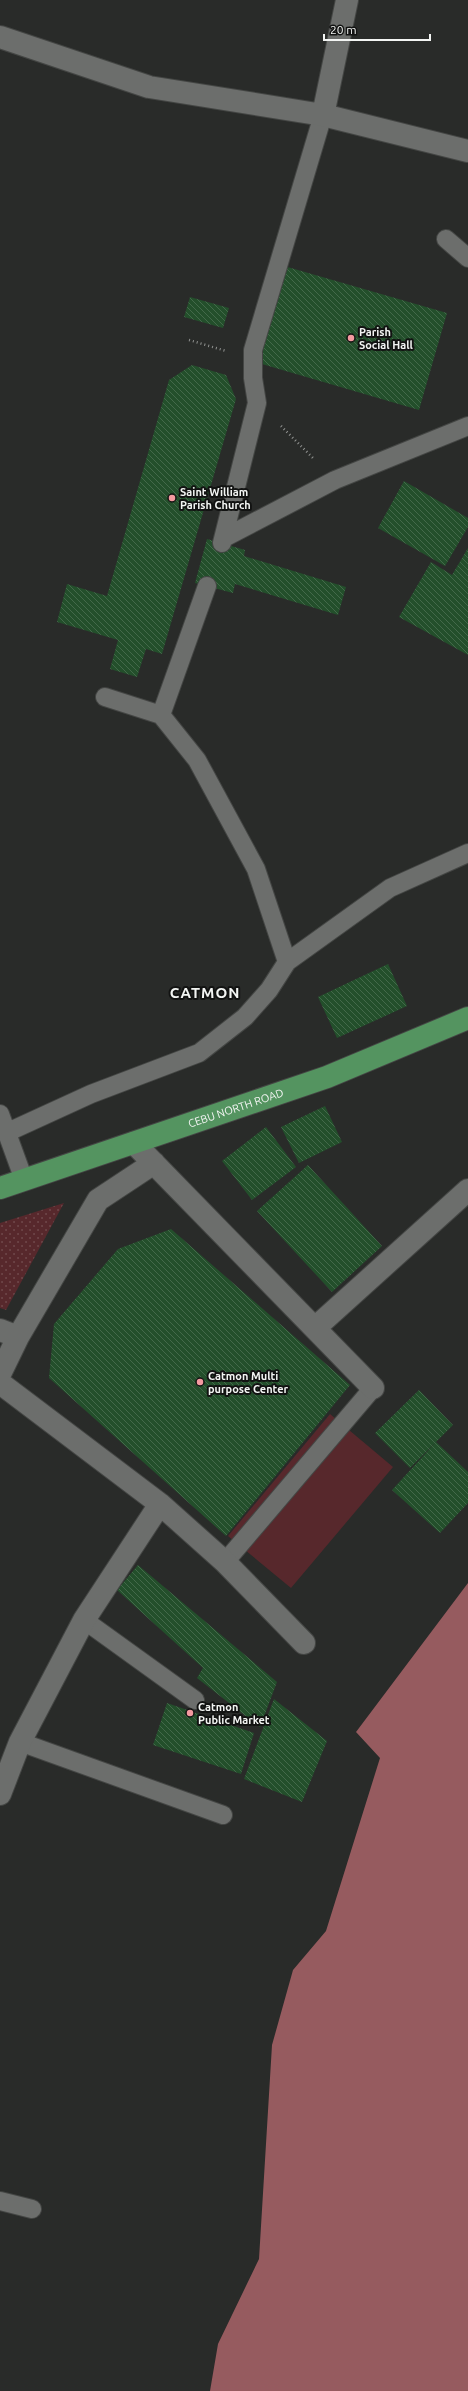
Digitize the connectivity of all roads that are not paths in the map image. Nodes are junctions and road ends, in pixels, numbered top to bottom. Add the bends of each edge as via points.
1 (347, 0) edge
2 (0, 37) edge
3 (323, 115) junction
4 (468, 151) edge
5 (446, 239) dead end
6 (468, 258) edge
7 (468, 426) edge
8 (207, 586) dead end
9 (105, 697) dead end
10 (161, 715) junction
11 (468, 853) edge
12 (287, 962) junction
13 (468, 1018) edge
14 (0, 1114) edge
15 (8, 1132) junction
16 (134, 1143) junction
17 (154, 1163) junction
18 (24, 1180) junction
19 (0, 1188) edge
20 (468, 1190) edge
21 (315, 1328) junction
22 (9, 1334) edge
23 (0, 1374) edge
24 (0, 1382) edge
25 (373, 1388) joint
26 (160, 1504) junction
27 (225, 1562) junction
28 (84, 1620) junction
29 (304, 1643) dead end
30 (195, 1700) dead end
31 (20, 1742) junction
32 (0, 1794) edge
33 (223, 1815) dead end
34 (0, 2201) edge
35 (32, 2209) dead end

1 - 3 street
2 - 3 street via 149,87
3 - 4 street
3 - 7 lane via 253,350 253,378 258,403 223,540 335,480
5 - 6 lane
8 - 10 lane
9 - 10 lane
10 - 12 lane via 197,760 256,869
11 - 12 lane via 390,888
12 - 15 lane via 270,990 244,1017 199,1053 91,1094
13 - 16 highway, CEBU NORTH ROAD via 327,1077
14 - 15 lane
15 - 18 lane
16 - 17 street
16 - 18 highway, CEBU NORTH ROAD
17 - 21 street
17 - 22 street via 98,1200
18 - 19 highway, CEBU NORTH ROAD
20 - 21 street
21 - 25 street
22 - 23 street
24 - 26 street
25 - 27 lane
26 - 27 street
26 - 28 street
27 - 29 street
28 - 30 lane
28 - 31 street
31 - 32 street
31 - 33 lane
34 - 35 lane

